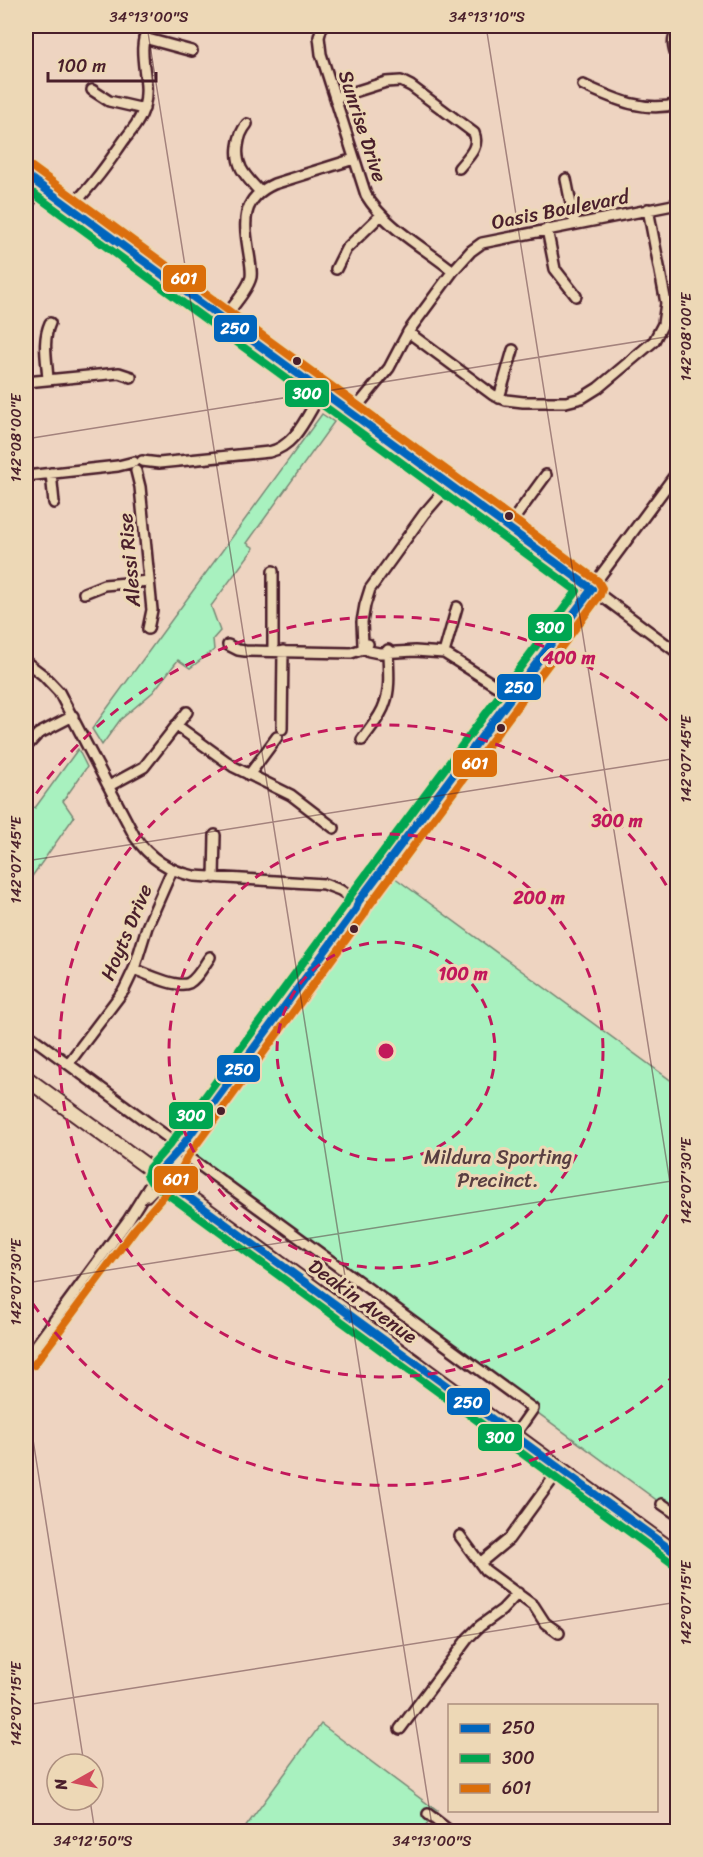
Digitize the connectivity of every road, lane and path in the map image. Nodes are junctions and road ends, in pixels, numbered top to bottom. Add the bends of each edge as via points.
1 (149, 26) edge
2 (322, 26) edge
3 (678, 30) edge
4 (144, 38) junction
5 (192, 51) dead end
6 (678, 62) edge
7 (583, 85) dead end
8 (92, 90) dead end
9 (335, 98) junction
10 (678, 104) edge
11 (144, 110) junction
12 (247, 124) dead end
13 (354, 159) junction
14 (459, 168) dead end
15 (26, 175) edge
16 (566, 179) dead end
17 (39, 185) junction
18 (260, 192) junction
19 (26, 200) edge
20 (678, 204) edge
21 (26, 206) edge
22 (648, 209) junction
23 (74, 210) junction
24 (381, 215) junction
25 (575, 224) junction
26 (547, 229) junction
27 (336, 269) dead end
28 (453, 271) junction
29 (576, 296) dead end
30 (223, 320) junction
31 (50, 323) dead end
32 (408, 332) junction
33 (513, 350) dead end
34 (131, 377) dead end
35 (48, 380) junction
36 (26, 382) edge
37 (325, 394) junction
38 (499, 398) junction
39 (354, 415) junction
40 (138, 467) junction
41 (678, 471) edge
42 (51, 473) junction
43 (546, 475) dead end
44 (26, 476) edge
45 (447, 483) junction
46 (54, 503) dead end
47 (508, 527) junction
48 (273, 571) dead end
49 (149, 580) junction
50 (592, 589) junction
51 (84, 593) dead end
52 (457, 607) dead end
53 (148, 628) dead end
54 (228, 645) dead end
55 (366, 646) junction
56 (273, 651) junction
57 (283, 651) junction
58 (388, 651) junction
59 (444, 653) junction
60 (678, 653) edge
61 (26, 662) edge
62 (510, 698) junction
63 (187, 712) dead end
64 (73, 716) junction
65 (176, 725) junction
66 (362, 740) dead end
67 (26, 747) edge
68 (249, 775) junction
69 (109, 786) junction
70 (334, 828) dead end
71 (215, 835) dead end
72 (172, 870) junction
73 (214, 878) junction
74 (357, 906) junction
75 (210, 957) dead end
76 (134, 969) junction
77 (26, 1033) edge
78 (68, 1064) junction
79 (26, 1078) edge
80 (180, 1148) junction
81 (160, 1176) junction
82 (26, 1359) edge
83 (514, 1436) junction
84 (560, 1469) junction
85 (662, 1504) dead end
86 (678, 1515) edge
87 (459, 1536) dead end
88 (678, 1555) edge
89 (480, 1563) junction
90 (518, 1593) junction
91 (559, 1633) dead end
92 (400, 1729) dead end
93 (428, 1814) dead end
94 (452, 1832) edge

1 - 4 street
2 - 9 street, Sunrise Drive via 320,46
3 - 6 street via 672,43
4 - 5 street
4 - 11 street
7 - 10 street via 639,106
8 - 11 street via 110,101
9 - 13 street, Sunrise Drive
9 - 14 street via 390,81 406,83 474,133 475,147
11 - 23 street
12 - 18 street via 238,141 238,163
13 - 18 street
13 - 24 street, Sunrise Drive via 366,195
15 - 17 street
16 - 25 street
17 - 19 street
17 - 21 street
17 - 23 street
18 - 30 street via 245,216 250,279
20 - 22 street, Oasis Boulevard
22 - 25 street, Oasis Boulevard
22 - 38 street via 666,309 654,340 582,398 557,403
23 - 30 street
24 - 27 street via 346,249
24 - 28 street, Sunrise Drive
25 - 26 street, Oasis Boulevard
26 - 28 street, Oasis Boulevard via 482,243
26 - 29 street via 555,269
28 - 32 street, Oasis Boulevard
30 - 37 street
31 - 35 street via 45,336
32 - 38 street
32 - 39 street, Oasis Boulevard via 392,363
33 - 38 street
34 - 35 street via 119,373
35 - 36 street
37 - 39 street
37 - 40 street via 285,446 275,451
39 - 45 street
40 - 42 street
40 - 49 street, Alessi Rise
41 - 50 street
42 - 44 street
42 - 46 street
43 - 47 street
45 - 47 street
45 - 55 street via 374,582 367,597 361,635
47 - 50 street
48 - 56 street
49 - 51 street via 104,585
49 - 53 street, Alessi Rise via 152,610
50 - 60 street
50 - 62 street
52 - 59 street
54 - 56 street via 237,650
55 - 57 street via 355,652
55 - 58 street
56 - 57 street
57 - 68 street via 280,733
58 - 59 street
58 - 66 street via 388,694 381,713
59 - 62 street
61 - 64 street via 52,683
62 - 74 street
63 - 65 street
64 - 67 street via 38,734
64 - 69 street
65 - 68 street
65 - 69 street via 144,767
68 - 70 street via 291,795
69 - 72 street via 141,846
71 - 73 street
72 - 73 street
72 - 76 street, Hoyts Drive
73 - 74 street via 318,883 340,890
74 - 80 street
75 - 76 street via 195,978 184,984
76 - 78 street, Hoyts Drive via 124,990
77 - 78 street
78 - 80 street
79 - 81 highway, Deakin Avenue
80 - 81 street
80 - 83 street via 533,1409
81 - 82 street
81 - 83 highway, Deakin Avenue
83 - 84 highway, Deakin Avenue
84 - 88 highway, Deakin Avenue
84 - 89 street via 509,1539
85 - 86 street
87 - 89 street
89 - 90 street
90 - 91 street
90 - 92 street via 468,1638
93 - 94 street

